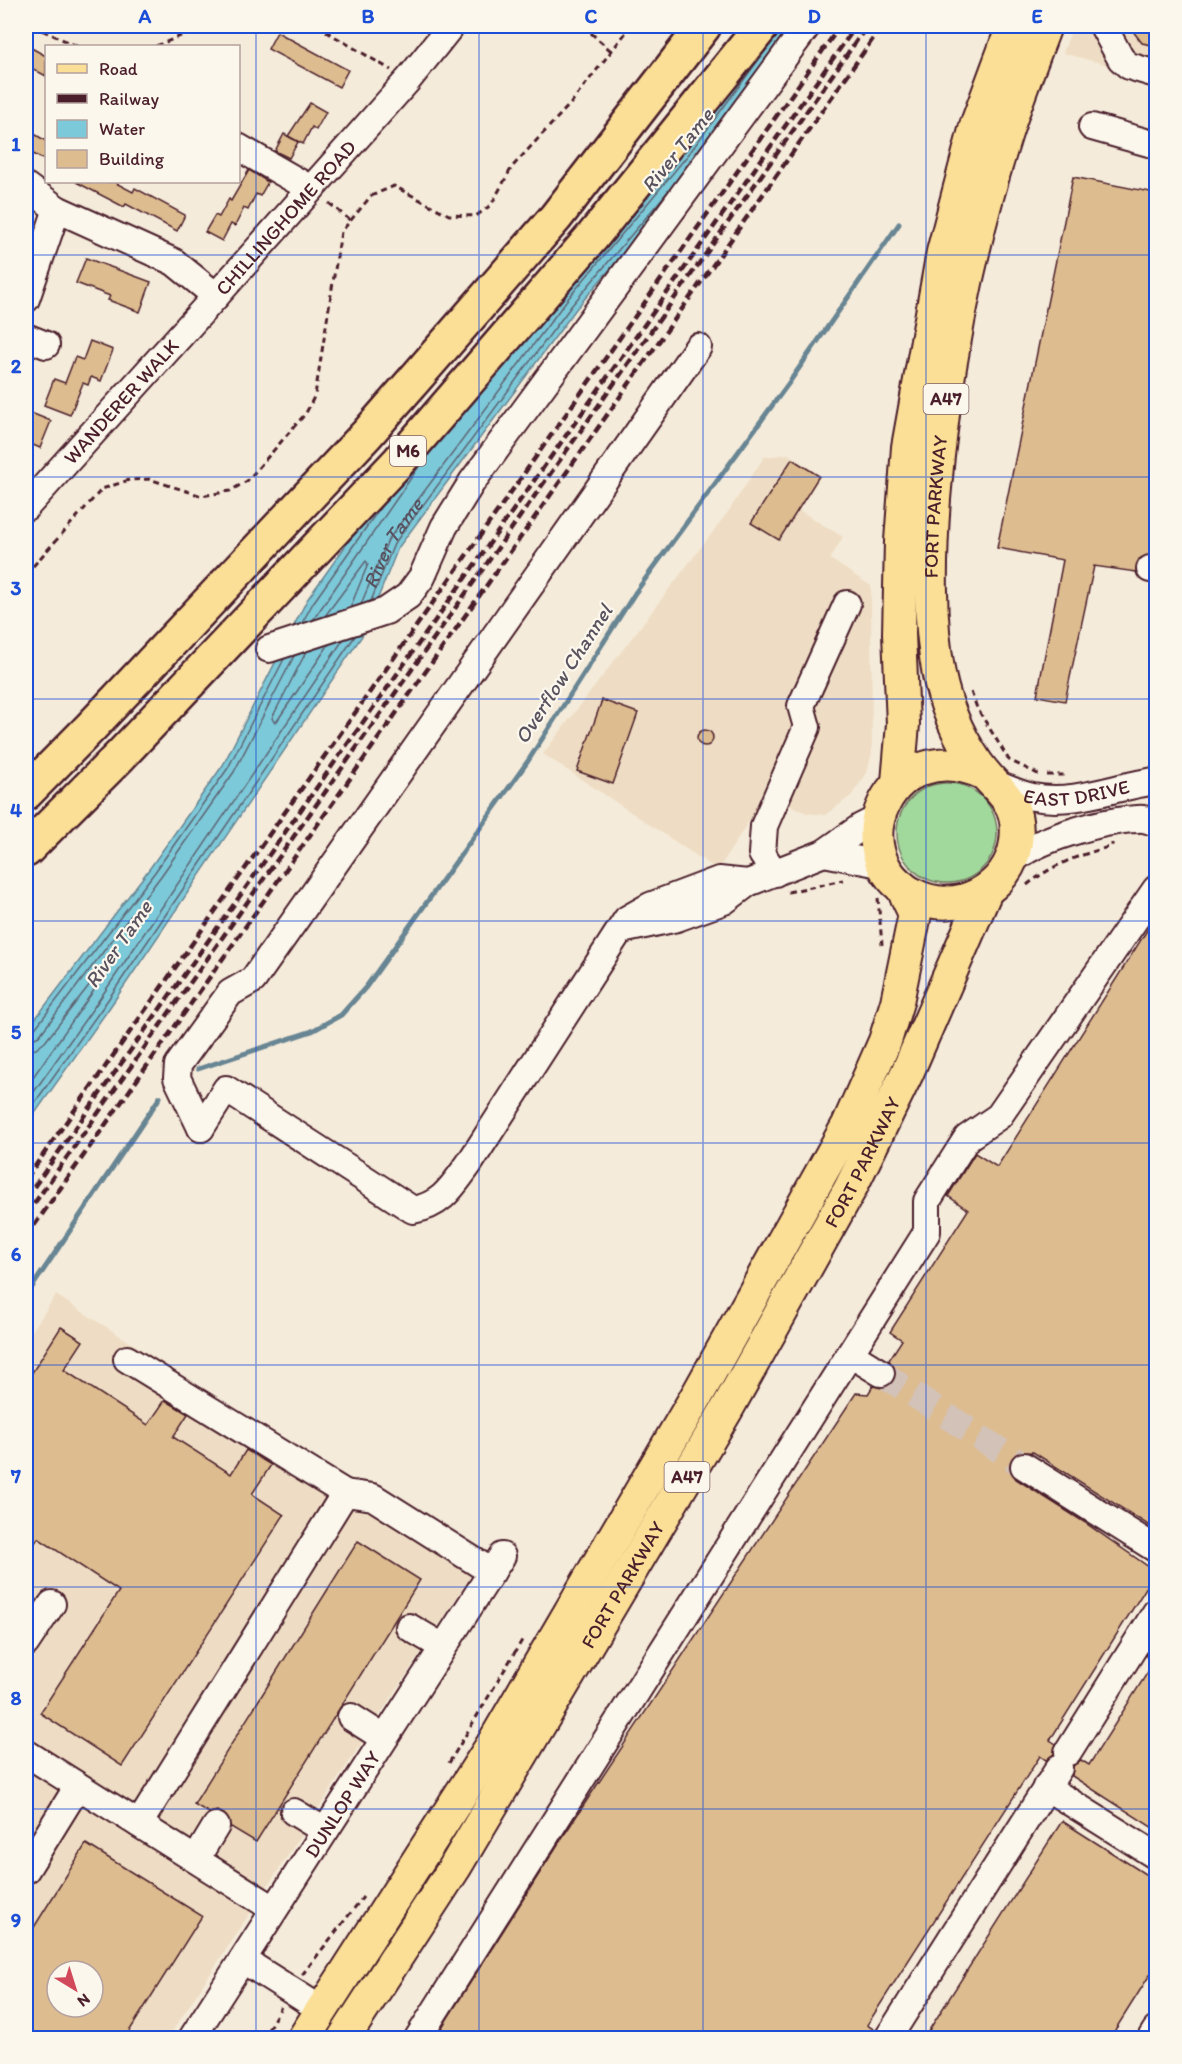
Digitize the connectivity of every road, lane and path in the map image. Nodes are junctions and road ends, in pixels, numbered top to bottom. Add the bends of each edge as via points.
1 (33, 26) edge
2 (206, 26) edge
3 (317, 26) edge
4 (451, 26) edge
5 (583, 26) edge
6 (631, 26) edge
7 (704, 26) edge
8 (762, 26) edge
9 (807, 26) edge
10 (1013, 26) edge
11 (1045, 26) edge
12 (1103, 26) edge
13 (75, 45) edge
14 (158, 45) edge
15 (611, 51) junction
16 (1156, 74) edge
17 (408, 80) junction
18 (1092, 127) dead end
19 (1156, 145) edge
20 (240, 148) edge
21 (26, 186) edge
22 (311, 189) junction
23 (57, 209) junction
24 (351, 221) junction
25 (216, 296) junction
26 (26, 299) edge
27 (698, 347) dead end
28 (26, 507) edge
29 (26, 574) edge
30 (847, 604) dead end
31 (269, 649) dead end
32 (970, 688) dead end
33 (991, 779) junction
34 (1156, 781) edge
35 (898, 782) junction
36 (26, 793) edge
37 (1083, 797) junction
38 (879, 818) junction
39 (1109, 823) junction
40 (1156, 823) edge
41 (26, 850) edge
42 (824, 853) junction
43 (775, 873) junction
44 (1016, 876) junction
45 (852, 878) dead end
46 (888, 882) junction
47 (1156, 890) edge
48 (986, 891) junction
49 (882, 950) dead end
50 (850, 1354) junction
51 (128, 1359) dead end
52 (881, 1373) tunnel mouth
53 (1024, 1466) tunnel mouth
54 (345, 1493) junction
55 (1156, 1549) edge
56 (52, 1604) dead end
57 (1156, 1612) edge
58 (409, 1627) dead end
59 (526, 1635) dead end
60 (26, 1643) edge
61 (443, 1647) junction
62 (351, 1717) dead end
63 (384, 1738) junction
64 (26, 1753) edge
65 (447, 1767) dead end
66 (1058, 1769) junction
67 (78, 1786) junction
68 (294, 1812) dead end
69 (139, 1824) junction
70 (216, 1826) dead end
71 (325, 1831) junction
72 (1156, 1856) edge
73 (196, 1859) junction
74 (26, 1870) edge
75 (367, 1893) dead end
76 (274, 1909) junction
77 (243, 1960) junction
78 (290, 1990) junction
79 (322, 2010) junction
80 (1156, 2030) edge
81 (192, 2038) edge
82 (263, 2038) edge
83 (304, 2038) edge
84 (344, 2038) edge
85 (418, 2038) edge
86 (888, 2038) edge
87 (1151, 2038) edge

1 - 13 path
2 - 14 path
3 - 17 path
4 - 17 street, CHILLINGHOME ROAD
5 - 15 path
6 - 15 path
7 - 36 highway, M6 via 556,217 368,434
8 - 41 highway, M6 via 593,236 399,461
9 - 31 street via 472,482 408,596 386,611
10 - 35 main road, FORT PARKWAY / A47 via 976,126 943,252 908,447 901,541 899,634 903,724
11 - 33 main road, FORT PARKWAY / A47 via 1002,146 970,264 938,446 930,552 939,675 951,714 974,760
12 - 16 street via 1121,59
15 - 24 path via 571,104 512,167 491,205 476,216 448,215 394,186 371,196
17 - 22 street, CHILLINGHOME ROAD
18 - 19 street
20 - 22 street
21 - 23 street, CHILLINGHOME ROAD
22 - 24 path
22 - 25 street, CHILLINGHOME ROAD
23 - 25 street, CHILLINGHOME ROAD via 174,262
23 - 26 street
24 - 29 path via 341,232 315,395 306,413 247,481 230,491 202,496 149,479 129,480 102,489
25 - 28 street, WANDERER WALK
27 - 43 street via 253,981 230,993 178,1065 177,1078 201,1128 226,1089 413,1210 430,1207 446,1197 469,1164 619,932 724,901 748,883
30 - 43 street via 801,706 807,727 764,826 762,854
32 - 37 path via 977,708 1009,760 1041,775 1080,775
33 - 35 main road via 968,766 950,763 914,771
33 - 37 street, EAST DRIVE via 1032,797
33 - 44 main road, FORT PARKWAY / A47 via 1015,816
34 - 37 street, EAST DRIVE
35 - 38 main road, FORT PARKWAY / A47
38 - 42 street
38 - 46 main road, FORT PARKWAY / A47 via 877,842
39 - 40 street, EAST DRIVE via 1140,818
39 - 44 street, EAST DRIVE via 1042,842 1018,854
39 - 44 path via 1112,846 1072,857 1043,872
42 - 43 street
42 - 46 street
43 - 45 path via 782,894
44 - 48 main road, FORT PARKWAY / A47 via 1004,874
46 - 48 main road, FORT PARKWAY / A47 via 943,903 973,898
46 - 49 path via 881,911
46 - 79 main road, FORT PARKWAY / A47 via 915,914 885,1041 848,1125 699,1392 491,1747
47 - 50 street via 999,1116 967,1138 927,1201 927,1232
48 - 84 main road, FORT PARKWAY / A47 via 907,1073 855,1179 739,1388 455,1867
50 - 52 street
50 - 85 street
51 - 54 street
53 - 55 street
54 - 61 street, DUNLOP WAY via 373,1497 452,1547 497,1564
54 - 69 street
56 - 60 street
57 - 66 street
58 - 61 street
59 - 65 path
61 - 63 street, DUNLOP WAY
62 - 63 street
63 - 71 street, DUNLOP WAY
64 - 67 street
66 - 72 street
66 - 86 street
67 - 69 street
67 - 74 street
68 - 71 street
69 - 73 street
70 - 73 street
71 - 76 street, DUNLOP WAY
73 - 76 street
75 - 78 path
76 - 77 street, DUNLOP WAY
77 - 78 street
77 - 81 street, DUNLOP WAY
78 - 79 street
78 - 82 path
79 - 83 main road, FORT PARKWAY / A47
80 - 87 street

